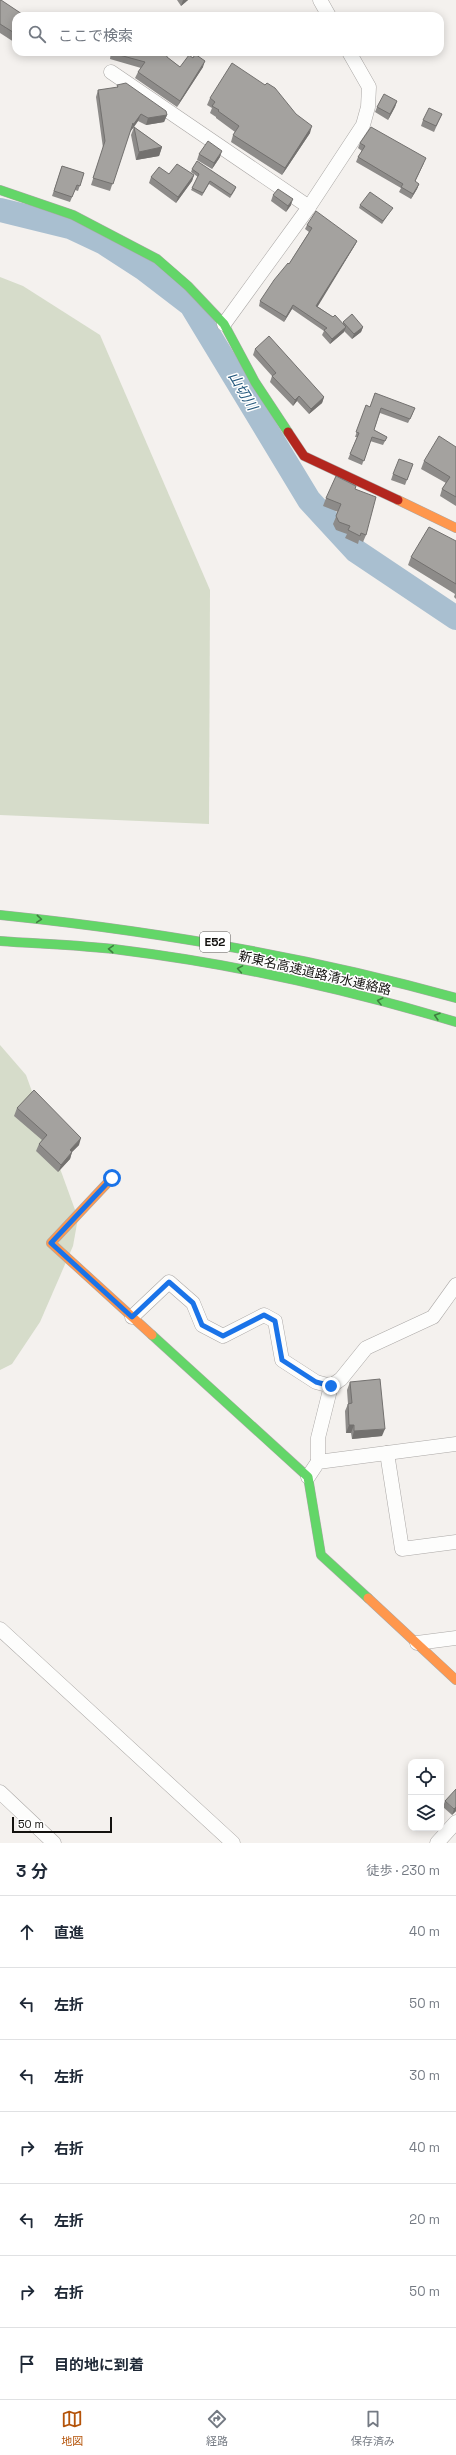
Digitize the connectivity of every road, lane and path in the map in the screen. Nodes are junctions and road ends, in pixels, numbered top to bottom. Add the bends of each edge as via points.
1 (320, 0) edge
2 (327, 12) edge
3 (350, 56) edge
4 (111, 72) dead end
5 (0, 190) edge
6 (309, 207) junction
7 (224, 324) junction
8 (456, 528) edge
9 (0, 915) edge
10 (0, 941) edge
11 (456, 998) edge
12 (456, 1022) edge
13 (112, 1178) dead end
14 (456, 1285) edge
15 (132, 1317) junction
16 (331, 1386) junction
17 (456, 1444) edge
18 (387, 1452) junction
19 (318, 1462) junction
20 (308, 1477) junction
21 (456, 1542) edge
22 (0, 1629) edge
23 (456, 1638) edge
24 (417, 1643) junction
25 (456, 1680) edge
26 (0, 1792) edge
27 (456, 1822) edge
28 (225, 1840) edge
29 (54, 1843) edge
30 (437, 1843) edge

1 - 2 street
3 - 6 street via 369,87 368,107 363,125
4 - 6 street
5 - 7 main road via 73,215 157,259 188,286
6 - 7 street
7 - 8 main road via 255,382 304,456
9 -> 11 main road, 新東名高速道路清水連絡路 / E52 via 184,936 335,966
12 -> 10 main road, 新東名高速道路清水連絡路 / E52 via 418,1010 242,969 120,950
13 - 15 main road via 51,1243
14 - 16 street via 433,1318 366,1348 341,1379
15 - 16 street via 169,1282 193,1303 202,1325 223,1336 264,1315 275,1321 282,1360 316,1382
15 - 20 main road
16 - 19 street via 318,1438
17 - 18 street
18 - 19 street
18 - 21 street via 402,1549
19 - 20 street
20 - 24 main road via 321,1555
22 - 28 street
23 - 24 street
24 - 25 main road
26 - 29 street
27 - 30 street

